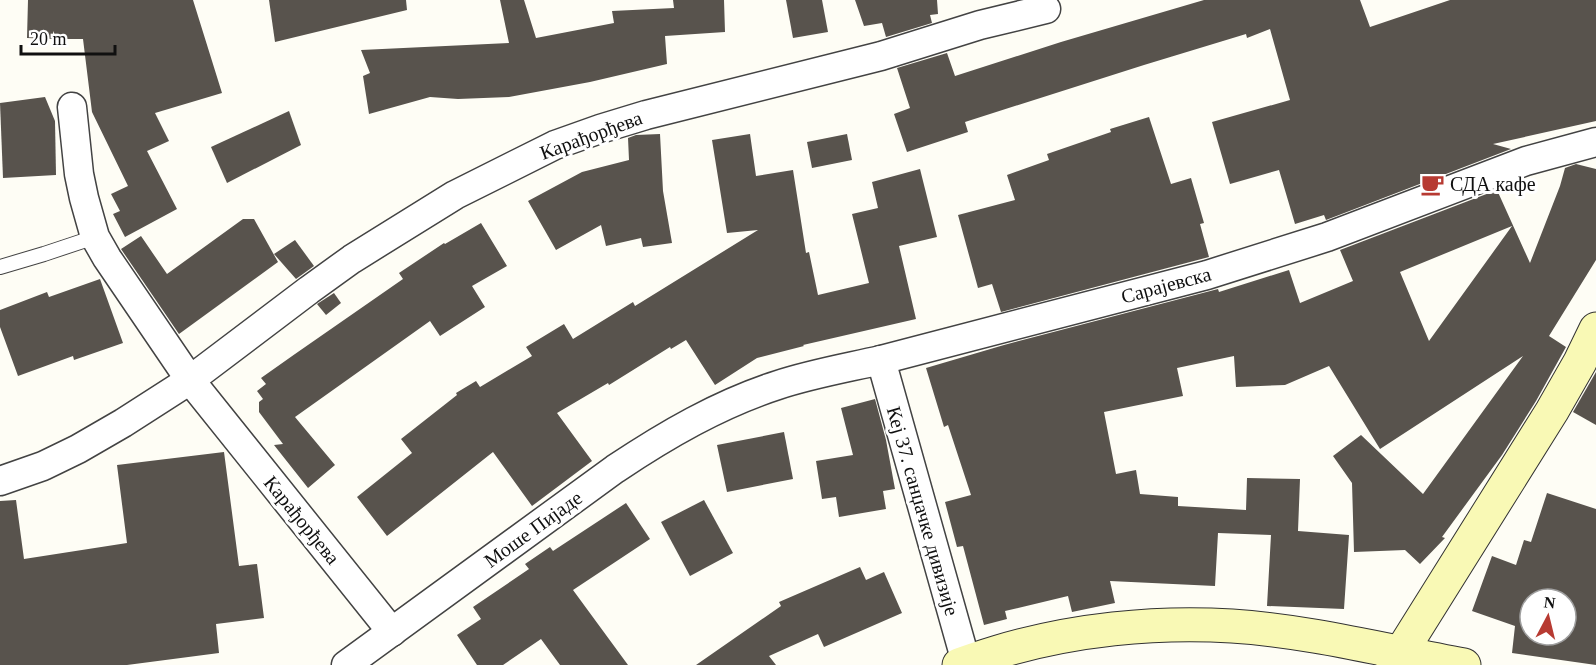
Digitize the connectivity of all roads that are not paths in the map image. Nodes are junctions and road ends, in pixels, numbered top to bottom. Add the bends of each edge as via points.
1 (1046, 9) dead end
2 (72, 108) dead end
3 (1596, 141) edge
4 (94, 237) junction
5 (0, 267) edge
6 (1596, 329) edge
7 (881, 360) junction
8 (190, 380) junction
9 (729, 404) joint
10 (0, 481) edge
11 (392, 632) junction
12 (1396, 659) edge
13 (962, 664) edge
14 (346, 665) edge
15 (1464, 665) edge

1 - 8 street, Карађорђева via 881,56 646,115 555,145 455,195 352,259
2 - 4 street, Карађорђева via 79,174
3 - 7 street, Сарајевска via 1526,161 1327,237 1218,271
4 - 5 lane
4 - 8 street, Карађорђева
6 - 12 street via 1552,411
7 - 9 street, Сарајевска via 777,385
7 - 13 street, Кеј 37. санџачке дивизије
8 - 10 street, Карађорђева via 78,449
8 - 11 street, Карађорђева
9 - 11 street, Моше Пијаде via 615,469
11 - 14 street, Моше Пијаде
12 - 13 street, Кеј 37. санџачке дивизије via 1343,641 1292,633 1231,626 1168,626 1068,635
12 - 15 street, Кеј 37. санџачке дивизије

